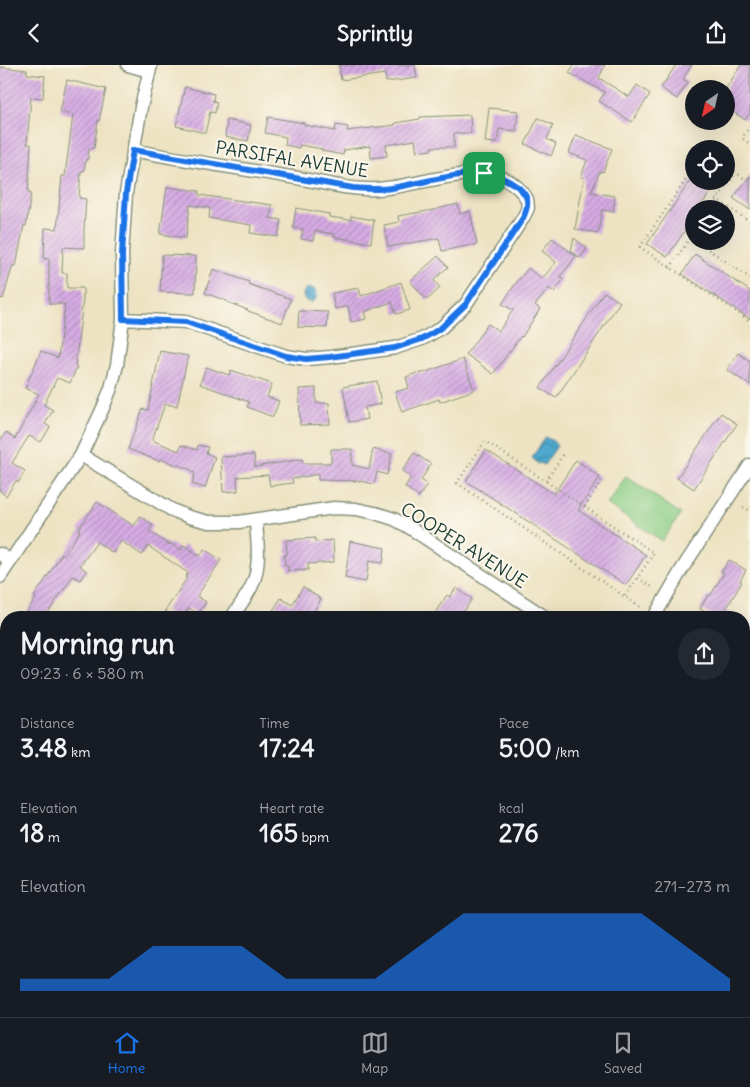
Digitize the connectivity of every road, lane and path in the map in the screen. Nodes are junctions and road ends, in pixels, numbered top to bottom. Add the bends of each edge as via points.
1 (128, 65) edge
2 (150, 68) edge
3 (750, 125) edge
4 (750, 144) edge
5 (133, 150) junction
6 (736, 173) joint
7 (685, 181) edge
8 (750, 182) edge
9 (716, 199) joint
10 (750, 222) edge
11 (685, 250) edge
12 (710, 250) edge
13 (670, 268) junction
14 (750, 278) edge
15 (123, 319) junction
16 (750, 321) edge
17 (564, 453) dead end
18 (81, 455) junction
19 (750, 465) edge
20 (603, 478) dead end
21 (546, 481) junction
22 (585, 507) junction
23 (743, 507) dead end
24 (750, 511) edge
25 (256, 520) junction
26 (5, 557) edge
27 (0, 577) edge
28 (638, 578) junction
29 (652, 587) dead end
30 (626, 596) junction
31 (640, 607) dead end
32 (236, 611) edge
33 (535, 611) edge
34 (658, 611) edge

1 - 2 street
2 - 5 street
3 - 4 path via 743,139
5 - 15 street via 122,254
5 - 15 street, PARSIFAL AVENUE via 353,188 390,188 440,177 484,173 501,177 533,198 466,304 431,334 395,348 306,359 286,356 186,322
6 - 8 path
6 - 9 path
7 - 13 path via 640,247
9 - 10 path
11 - 13 path
12 - 14 path
13 - 16 path
15 - 18 street via 111,388
17 - 21 path
18 - 25 street, COOPER AVENUE via 154,501 189,517 224,523
18 - 26 street
19 - 34 street
20 - 22 path
21 - 22 path
21 - 30 path via 485,441 457,483
22 - 28 path via 654,553
23 - 24 path
25 - 32 street via 257,567 250,589
25 - 33 street, COOPER AVENUE via 334,507 384,516 407,526
26 - 27 street
28 - 29 path
28 - 30 path
30 - 31 path

